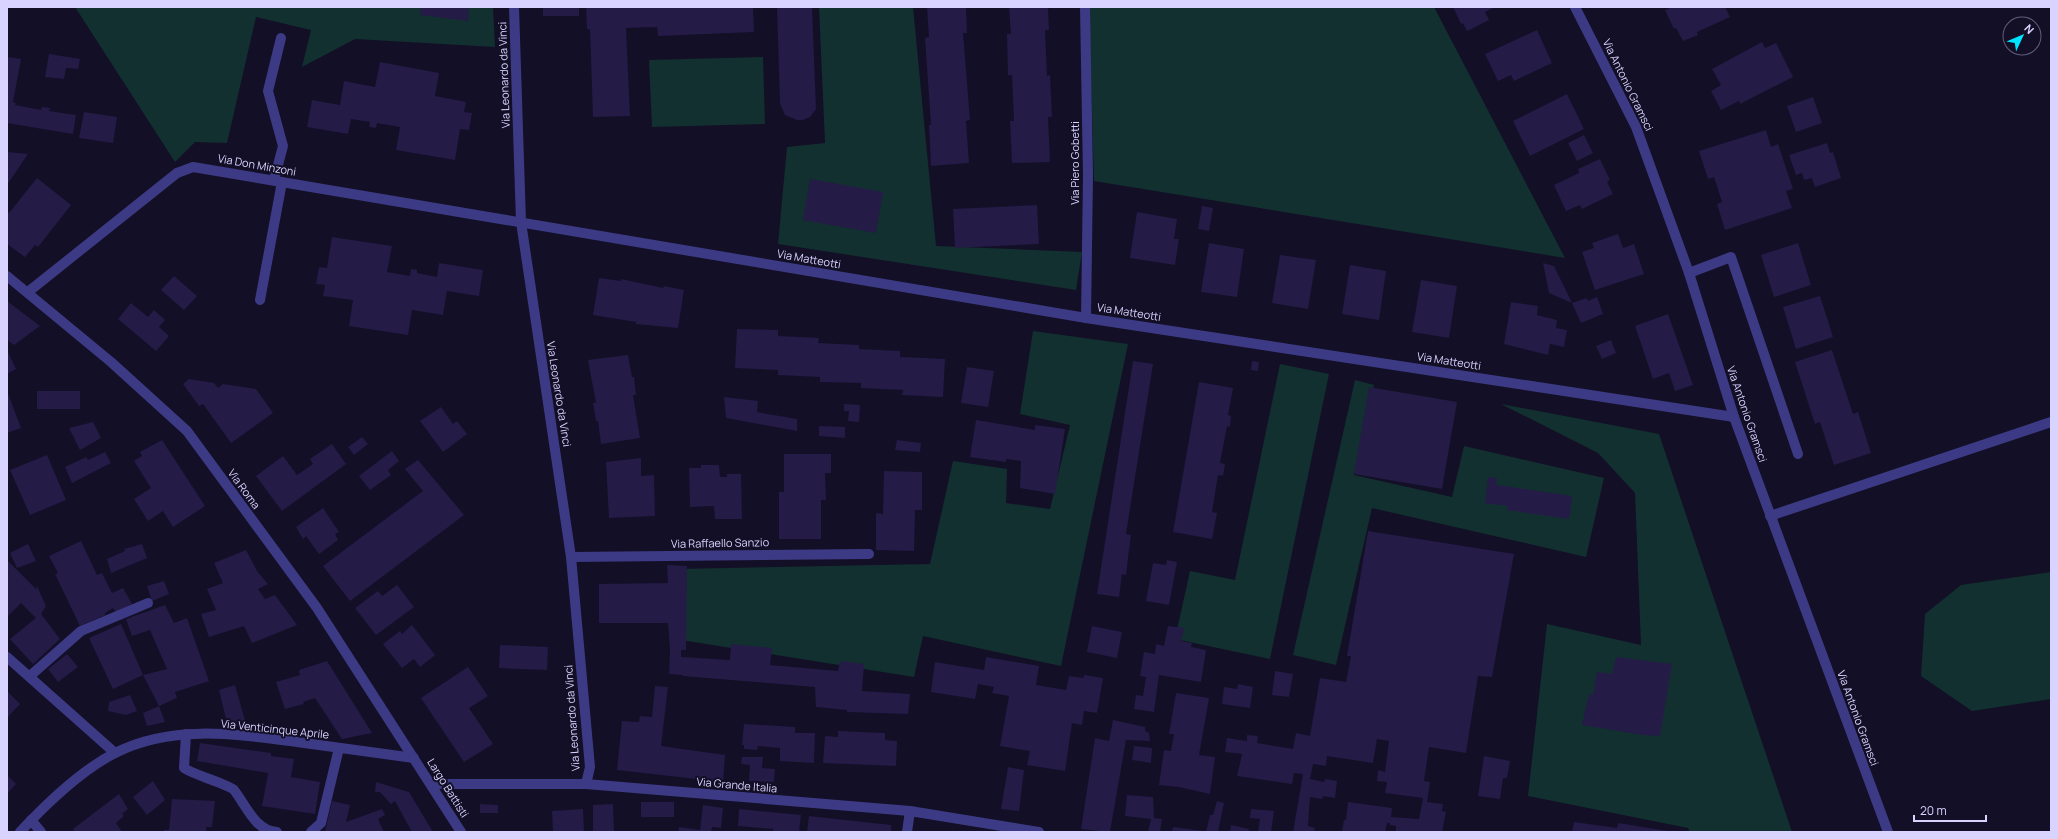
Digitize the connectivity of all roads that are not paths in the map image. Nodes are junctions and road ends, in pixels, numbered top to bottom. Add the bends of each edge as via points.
1 (514, 7) edge
2 (1085, 7) edge
3 (1575, 7) edge
4 (280, 38) dead end
5 (278, 181) junction
6 (521, 222) junction
7 (1689, 273) junction
8 (7, 276) edge
9 (28, 292) junction
10 (260, 300) dead end
11 (1086, 318) junction
12 (1734, 417) junction
13 (2051, 422) edge
14 (1798, 454) dead end
15 (1770, 516) junction
16 (869, 554) dead end
17 (571, 557) junction
18 (148, 603) dead end
19 (7, 656) edge
20 (30, 676) junction
21 (186, 734) junction
22 (338, 748) junction
23 (116, 753) junction
24 (414, 758) junction
25 (431, 784) junction
26 (586, 784) junction
27 (910, 811) junction
28 (31, 820) junction
29 (20, 832) edge
30 (41, 832) edge
31 (276, 832) edge
32 (311, 832) edge
33 (461, 832) edge
34 (907, 832) edge
35 (1039, 832) edge
36 (1888, 832) edge

1 - 6 street, Via Leonardo da Vinci
2 - 11 street, Via Piero Gobetti via 1088,175
3 - 7 street, Via Antonio Gramsci via 1636,127
4 - 5 street via 268,91 284,146
5 - 6 street, Via Don Minzoni
5 - 9 street, Via Don Minzoni via 193,167 177,173
5 - 10 street
6 - 11 street, Via Matteotti
6 - 17 street, Via Leonardo da Vinci
7 - 12 street, Via Antonio Gramsci
7 - 14 street via 1731,257
8 - 9 street, Via Roma
9 - 24 street, Via Roma via 187,431 317,608
11 - 12 street, Via Matteotti
12 - 15 street, Via Antonio Gramsci
13 - 15 street
15 - 36 street, Via Antonio Gramsci
16 - 17 street, Via Raffaello Sanzio
17 - 26 street, Via Leonardo da Vinci via 590,767
18 - 20 street via 81,631
19 - 20 street
20 - 23 street
21 - 22 street, Via Venticinque Aprile via 238,735
21 - 23 street, Via Venticinque Aprile via 159,737
21 - 31 street via 184,768 233,789 248,814 270,832
22 - 24 street, Via Venticinque Aprile
22 - 32 street via 321,823
23 - 28 street, Via Venticinque Aprile via 95,765 62,791
24 - 25 street, Largo Battisti
25 - 26 street, Via Grande Italia
25 - 33 street, Largo Battisti
26 - 27 street, Via Grande Italia
27 - 34 street
27 - 35 street, Via Grande Italia
28 - 29 street, Via Venticinque Aprile
28 - 30 street

